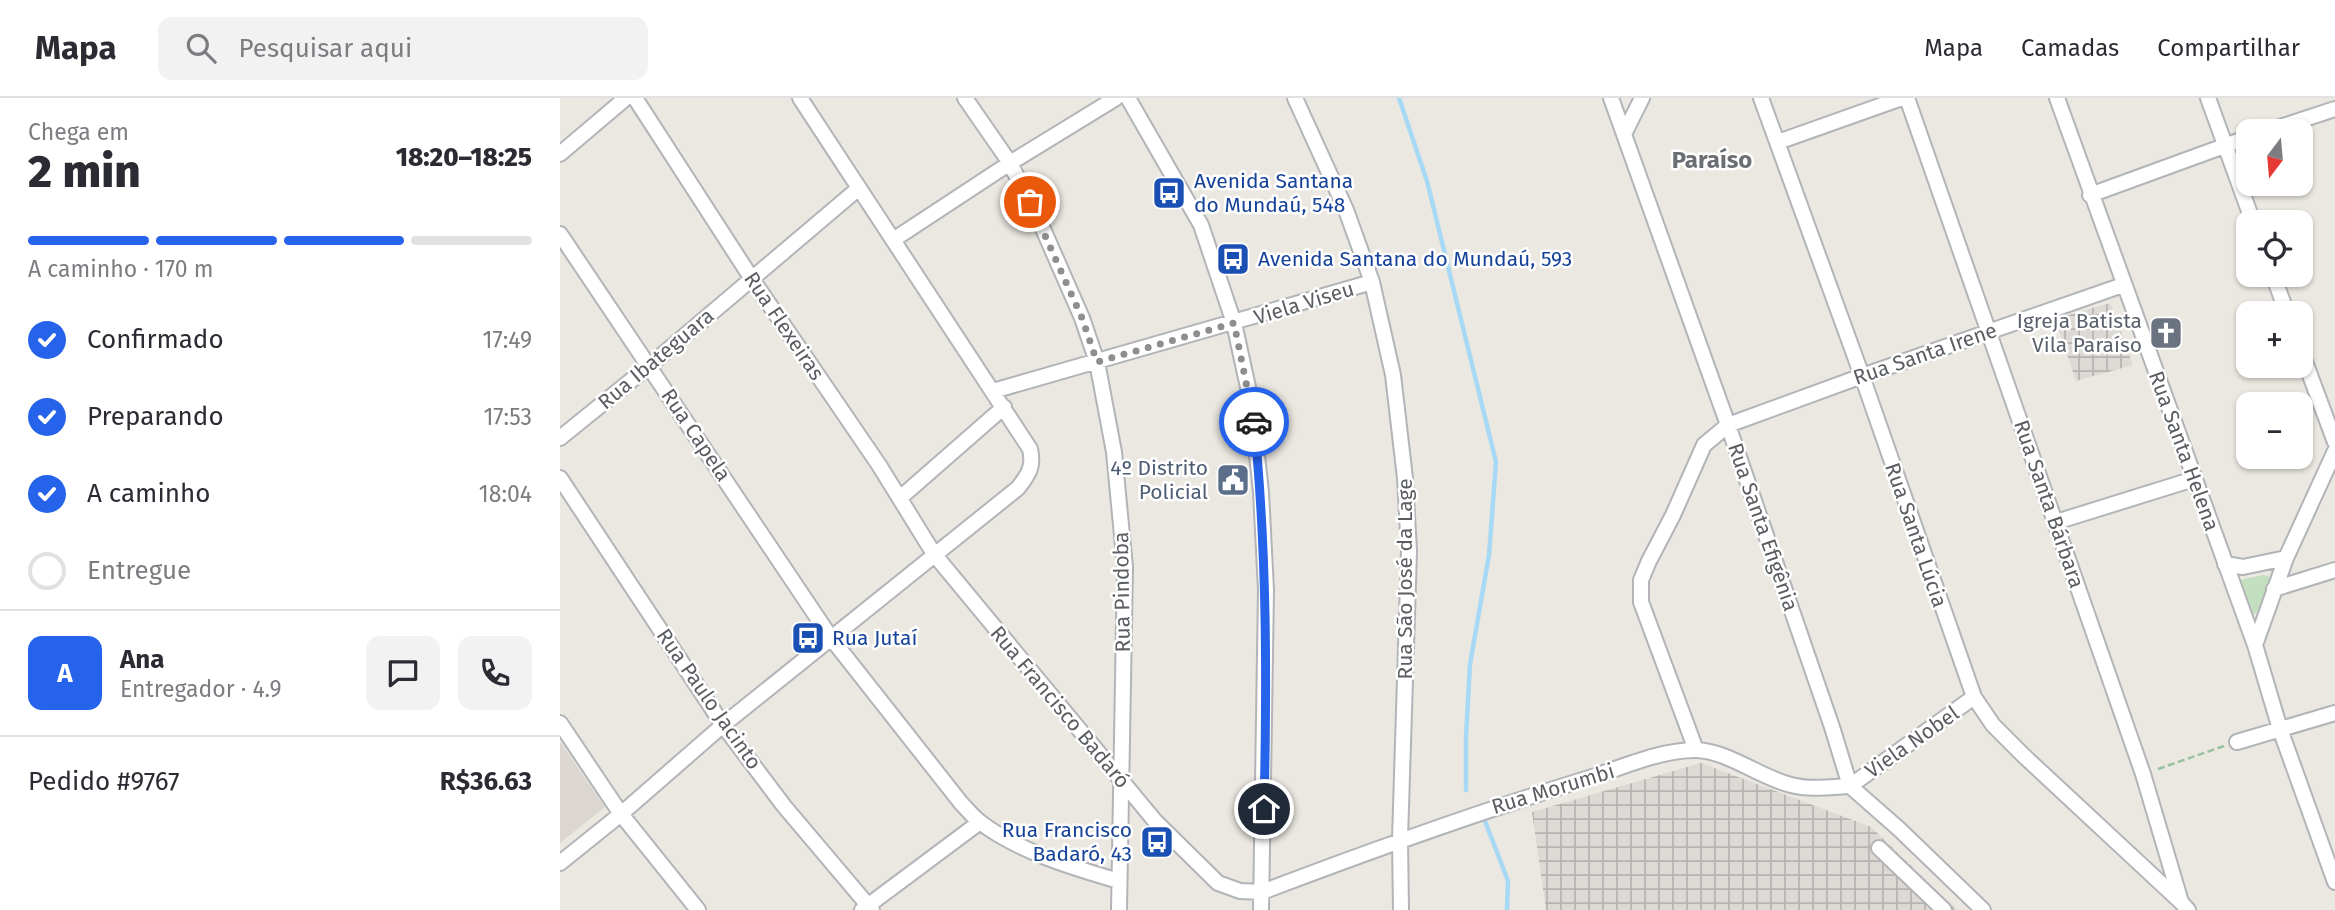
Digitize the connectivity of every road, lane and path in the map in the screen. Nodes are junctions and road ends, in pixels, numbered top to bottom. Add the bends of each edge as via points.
1 (626, 98) edge
2 (635, 98) edge
3 (800, 98) edge
4 (965, 98) edge
5 (1116, 98) edge
6 (1128, 98) edge
7 (1295, 98) edge
8 (1611, 98) edge
9 (1642, 98) edge
10 (1761, 98) edge
11 (1904, 98) edge
12 (2057, 98) edge
13 (2208, 98) edge
14 (2335, 109) edge
15 (2304, 119) edge
16 (1625, 132) junction
17 (1778, 142) junction
18 (2236, 142) edge
19 (2224, 146) junction
20 (560, 154) edge
21 (1010, 163) junction
22 (859, 188) junction
23 (2090, 195) junction
24 (2248, 210) edge
25 (560, 234) edge
26 (893, 240) junction
27 (752, 279) junction
28 (1372, 282) junction
29 (2123, 285) junction
30 (1234, 323) junction
31 (1989, 332) junction
32 (1097, 362) junction
33 (649, 366) junction
34 (1862, 376) junction
35 (2311, 378) edge
36 (993, 391) junction
37 (1004, 407) junction
38 (1728, 425) junction
39 (560, 438) edge
40 (2335, 442) edge
41 (2335, 451) edge
42 (560, 478) edge
43 (2194, 479) junction
44 (900, 498) junction
45 (2056, 522) junction
46 (934, 554) junction
47 (2286, 558) junction
48 (2225, 564) junction
49 (2335, 570) edge
50 (2274, 589) junction
51 (831, 638) junction
52 (2255, 645) junction
53 (1973, 697) junction
54 (2335, 712) edge
55 (560, 723) edge
56 (723, 725) junction
57 (2280, 729) junction
58 (2237, 742) joint
59 (1696, 750) junction
60 (2143, 774) junction
61 (1122, 782) junction
62 (1850, 786) junction
63 (621, 814) junction
64 (980, 822) junction
65 (1400, 839) junction
66 (1878, 848) dead end
67 (2330, 856) edge
68 (560, 863) edge
69 (1119, 881) junction
70 (2335, 882) edge
71 (1262, 892) junction
72 (2184, 906) edge
73 (867, 908) edge
74 (698, 910) edge
75 (1119, 910) edge
76 (1261, 910) edge
77 (1401, 910) edge
78 (1944, 910) edge
79 (1983, 910) edge

1 - 20 street
2 - 27 street, Rua Flexeiras
3 - 22 street
4 - 21 street, Rua Pindoba
5 - 21 street
6 - 30 street via 1201,225
7 - 28 street, Rua São José da Lage via 1346,210
8 - 16 street, Rua Santa Efigênia
9 - 16 street
10 - 17 street, Rua Santa Lúcia
11 - 17 street
11 - 31 street, Rua Santa Bárbara
12 - 23 street, Rua Santa Helena
13 - 19 street
14 - 15 street
16 - 38 street, Rua Santa Efigênia
17 - 34 street, Rua Santa Lúcia
18 - 19 street
19 - 23 street
19 - 24 street
21 - 26 street
21 - 32 street, Rua Pindoba via 1082,318
22 - 26 street
22 - 27 street, Rua Ibateguara
23 - 29 street, Rua Santa Helena
25 - 33 street, Rua Capela
26 - 36 street
27 - 33 street, Rua Ibateguara
27 - 44 street, Rua Flexeiras
28 - 30 street, Viela Viseu
28 - 65 street, Rua São José da Lage via 1393,375 1409,551
29 - 31 street, Rua Santa Irene
29 - 43 street, Rua Santa Helena
30 - 32 street, Viela Viseu
30 - 71 street via 1251,401 1261,492 1265,578
31 - 34 street, Rua Santa Irene
31 - 45 street, Rua Santa Bárbara
32 - 36 street, Viela Viseu
32 - 61 street, Rua Pindoba via 1114,452 1125,567
33 - 39 street, Rua Ibateguara
33 - 51 street, Rua Capela
34 - 38 street, Rua Santa Irene
34 - 53 street, Rua Santa Lúcia
35 - 40 street
36 - 37 street
37 - 44 street
37 - 46 street via 1030,449 1030,474
38 - 59 street via 1704,446 1642,580 1641,603
38 - 62 street, Rua Santa Efigênia
41 - 47 street
42 - 56 street, Rua Paulo Jacinto
43 - 45 street
43 - 48 street, Rua Santa Helena
44 - 46 street, Rua Flexeiras
45 - 60 street, Rua Santa Bárbara
46 - 51 street
46 - 61 street, Rua Francisco Badaró
47 - 48 street via 2243,567
47 - 50 street
48 - 52 street, Rua Santa Helena
49 - 50 street
50 - 52 street
51 - 56 street
51 - 64 street, Rua Capela
52 - 57 street, Rua Santa Helena
53 - 62 street, Viela Nobel
53 - 72 street, Rua Santa Lúcia via 2024,757
54 - 57 street
55 - 63 street
56 - 63 street
56 - 73 street, Rua Paulo Jacinto
57 - 58 street
57 - 67 street, Rua Santa Helena
58 - 60 path
59 - 62 street, Rua Morumbi via 1716,753 1789,785
59 - 65 street, Rua Morumbi via 1669,754
60 - 72 street, Rua Santa Bárbara
61 - 69 street, Rua Pindoba
61 - 71 street, Rua Francisco Badaró via 1218,883
62 - 79 street
63 - 68 street
63 - 74 street
64 - 69 street, Rua Capela via 1068,866
64 - 73 street
65 - 71 street, Rua Morumbi
65 - 77 street, Rua São José da Lage
66 - 78 street
67 - 70 street, Rua Santa Helena
69 - 75 street, Rua Pindoba
71 - 76 street

